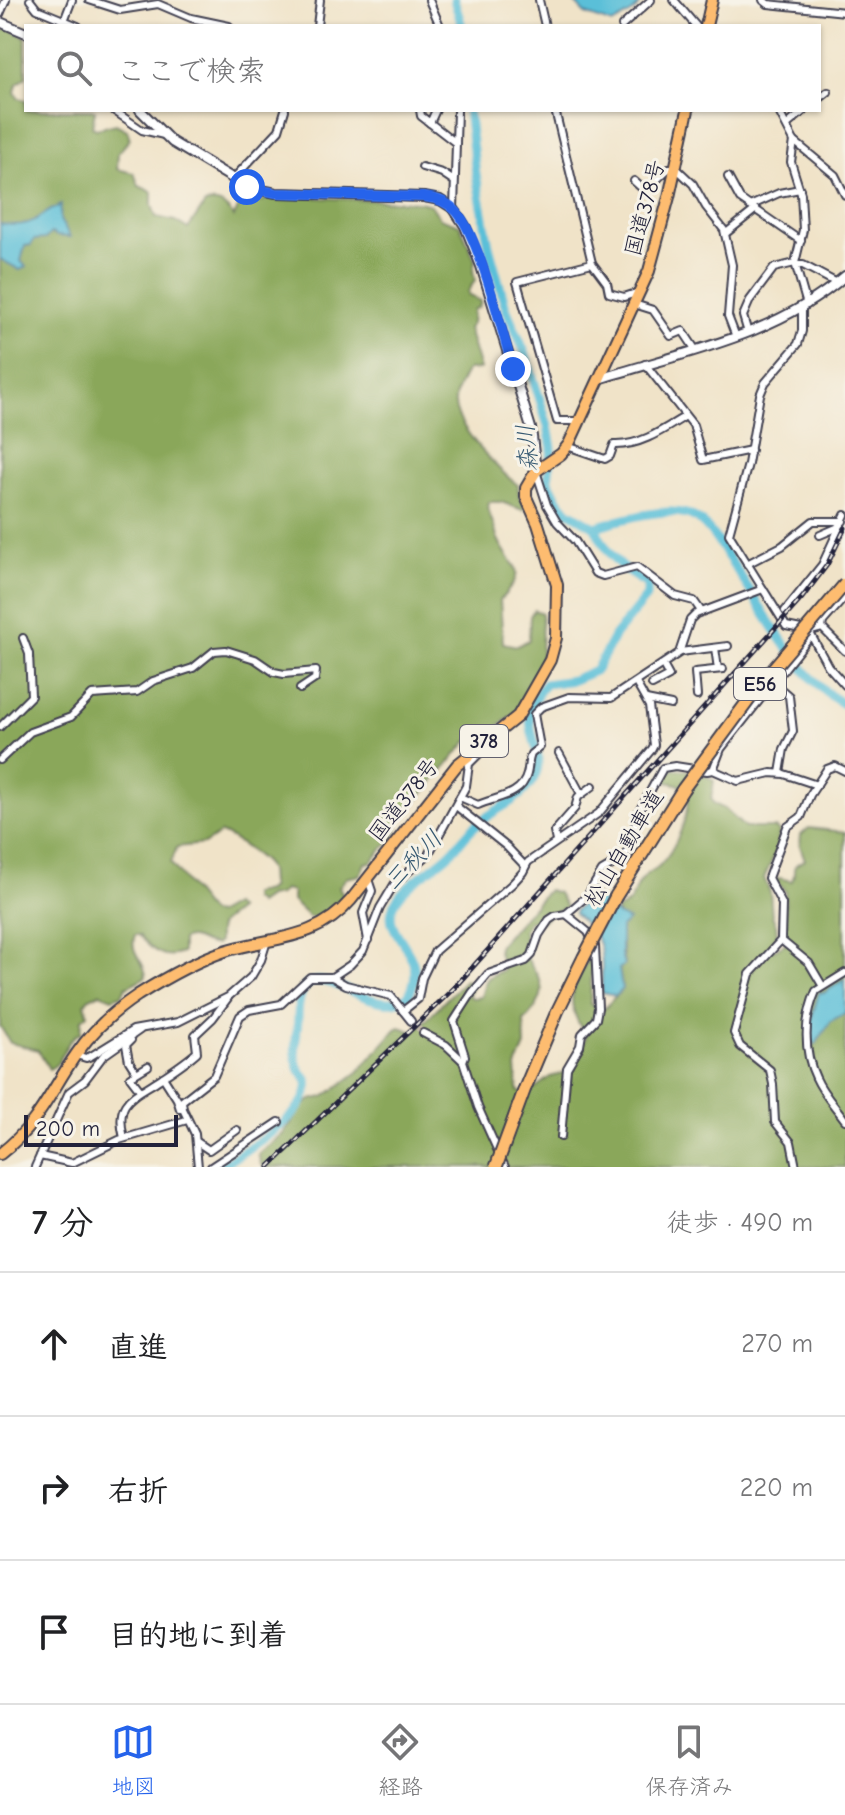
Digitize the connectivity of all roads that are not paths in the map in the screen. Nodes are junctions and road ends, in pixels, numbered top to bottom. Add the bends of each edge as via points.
1 (6, 0) edge
2 (30, 0) edge
3 (72, 0) edge
4 (89, 0) edge
5 (320, 0) edge
6 (429, 0) edge
7 (539, 0) edge
8 (651, 0) edge
9 (674, 0) edge
10 (712, 0) edge
11 (763, 0) edge
12 (845, 12) edge
13 (0, 14) edge
14 (0, 22) edge
15 (63, 23) edge
16 (220, 24) edge
17 (317, 24) edge
18 (439, 24) edge
19 (545, 24) edge
20 (624, 24) edge
21 (694, 24) edge
22 (706, 24) edge
23 (24, 32) edge
24 (828, 92) dead end
25 (821, 97) edge
26 (116, 112) edge
27 (142, 112) edge
28 (284, 112) edge
29 (420, 112) edge
30 (435, 112) edge
31 (457, 112) edge
32 (555, 112) edge
33 (688, 112) edge
34 (779, 112) edge
35 (803, 112) edge
36 (430, 123) junction
37 (787, 125) junction
38 (164, 135) junction
39 (794, 141) junction
40 (456, 143) junction
41 (422, 167) dead end
42 (676, 168) junction
43 (728, 177) dead end
44 (232, 180) junction
45 (454, 181) junction
46 (634, 181) dead end
47 (800, 189) junction
48 (845, 195) edge
49 (752, 208) junction
50 (454, 209) junction
51 (725, 234) junction
52 (801, 241) junction
53 (592, 263) junction
54 (796, 264) junction
55 (845, 276) edge
56 (837, 283) junction
57 (639, 292) junction
58 (634, 304) junction
59 (804, 307) junction
60 (748, 333) junction
61 (736, 337) junction
62 (695, 349) junction
63 (645, 364) junction
64 (602, 378) junction
65 (684, 417) junction
66 (581, 421) junction
67 (564, 450) junction
68 (751, 450) junction
69 (539, 468) junction
70 (843, 521) edge
71 (820, 535) dead end
72 (747, 564) junction
73 (845, 584) edge
74 (761, 590) junction
75 (845, 597) edge
76 (701, 611) junction
77 (785, 611) dead end
78 (822, 628) junction
79 (811, 633) junction
80 (23, 638) dead end
81 (728, 646) dead end
82 (715, 648) junction
83 (845, 651) edge
84 (680, 652) junction
85 (663, 665) junction
86 (749, 676) dead end
87 (636, 683) junction
88 (652, 685) dead end
89 (845, 685) edge
90 (300, 689) dead end
91 (767, 690) junction
92 (697, 696) dead end
93 (739, 696) dead end
94 (646, 700) junction
95 (671, 705) dead end
96 (0, 727) edge
97 (482, 743) junction
98 (559, 753) dead end
99 (0, 760) edge
100 (713, 770) junction
101 (845, 771) edge
102 (780, 773) junction
103 (817, 785) junction
104 (593, 786) dead end
105 (581, 794) junction
106 (460, 797) junction
107 (456, 806) junction
108 (556, 841) junction
109 (525, 866) junction
110 (368, 879) junction
111 (566, 914) junction
112 (781, 940) junction
113 (267, 941) junction
114 (368, 941) junction
115 (845, 973) edge
116 (332, 977) junction
117 (822, 985) junction
118 (228, 997) junction
119 (398, 1004) junction
120 (411, 1021) tunnel mouth
121 (142, 1027) junction
122 (423, 1033) tunnel mouth
123 (136, 1034) junction
124 (76, 1055) junction
125 (463, 1061) junction
126 (148, 1066) dead end
127 (136, 1072) junction
128 (163, 1077) junction
129 (140, 1090) junction
130 (186, 1116) junction
131 (845, 1120) edge
132 (279, 1122) dead end
133 (237, 1130) dead end
134 (561, 1137) dead end
135 (124, 1138) junction
136 (197, 1142) junction
137 (0, 1154) edge
138 (40, 1156) junction
139 (35, 1167) edge
140 (198, 1167) edge
141 (211, 1167) edge
142 (496, 1167) edge
143 (505, 1167) edge
144 (796, 1167) edge

1 - 13 street
2 - 15 street
3 - 15 street
4 - 16 street via 120,10 158,4
5 - 17 street
6 - 18 street
7 - 19 street
8 - 20 street
9 - 21 street
10 - 22 highway
11 - 12 street
14 - 23 street
24 - 25 street
26 - 38 street via 142,130
27 - 38 street
28 - 44 street via 279,130
29 - 36 street
30 - 36 street
31 - 40 street
32 - 53 street
33 - 42 highway, 国道378号
34 - 37 street
35 - 37 street
36 - 40 street
37 - 39 street
38 - 44 street
39 - 47 street via 791,162
39 - 48 street via 835,175
40 - 45 street
41 - 45 street
42 - 46 street via 669,168 645,191
42 - 51 street via 693,184
42 - 57 highway, 国道378号
43 - 49 street
44 - 50 street via 276,193 433,198
45 - 50 street
47 - 49 street via 779,193
47 - 52 street
49 - 51 street
49 - 52 street
50 - 69 street via 495,310
51 - 61 street via 732,265 728,316
52 - 54 street
53 - 57 street via 609,293 624,297
53 - 66 street via 517,282 557,421
54 - 56 street
54 - 59 street
54 - 60 street via 774,268 750,300 743,316
55 - 56 street
56 - 59 street
57 - 58 highway, 国道378号
58 - 62 street via 653,310 671,336 683,331
58 - 64 highway, 国道378号
59 - 60 street
59 - 68 street via 798,344 762,389
60 - 61 street
61 - 62 street
62 - 63 street
63 - 64 street
63 - 65 street
64 - 66 highway, 国道378号
65 - 67 street via 648,438 614,445 605,459
65 - 68 street via 695,427 703,460
66 - 67 highway, 国道378号
67 - 69 highway, 国道378号
68 - 72 street via 729,534
69 - 76 street via 547,505 595,573 640,568 675,596 694,601
69 - 97 highway, 国道378号 / 378 via 527,482 526,493 555,577 555,645 518,716
70 - 71 street
70 - 72 street via 813,521 782,546
70 - 77 street via 822,565
72 - 74 street
73 - 142 highway, 松山自動車道 / E56, bridge via 765,678 683,789 616,896 557,1012
74 - 76 street
74 - 79 street via 786,626
75 - 78 street
76 - 84 street via 690,620
78 - 79 street
78 - 83 street
79 - 89 street
79 - 91 street
80 - 96 street via 31,696
81 - 82 street
82 - 84 street
82 - 92 street via 720,669 695,672
84 - 85 street
85 - 87 street
85 - 88 street via 669,676
86 - 91 street via 754,685
87 - 94 street
87 - 106 street via 611,698 569,697 541,707 534,714 540,747 531,754 527,777 508,796 478,805
90 - 99 street via 315,679 316,671 284,674 255,659 214,651 193,668 137,692 92,695 71,717 30,732
91 - 93 street
91 - 100 street via 721,749
91 - 102 street via 782,690 790,699 793,731
94 - 95 street
94 - 108 street via 652,749 599,813
97 - 106 street via 484,749 469,764
97 - 110 highway, 国道378号 / 378 via 457,765
98 - 105 street
100 - 102 street via 738,781
100 - 111 street via 663,768 637,815 624,858 602,871 587,896
101 - 103 street via 827,769
102 - 103 street
103 - 112 street via 801,817 787,827 768,878 782,904
104 - 105 street
105 - 108 street via 554,832
106 - 107 street
107 - 109 street
107 - 114 street via 428,855 395,883
108 - 109 street
109 - 119 street via 512,884 435,951 418,999
110 - 113 highway, 国道378号 / 378 via 324,925
110 - 114 street via 372,891 363,913
111 - 125 street via 543,927 526,961 488,974 472,993 454,1021
111 - 134 street via 588,932 595,946 598,1008 567,1068
112 - 117 street via 809,963
112 - 144 street via 750,974 734,1033 740,1046 770,1070 775,1122 791,1142
113 - 118 street via 251,977
113 - 124 highway, 国道378号 / 378 via 205,959 148,990 98,1027
114 - 116 street via 357,958
115 - 117 street
116 - 119 street
116 - 130 street via 310,977 281,1004 240,1016 214,1076 184,1098
117 - 131 street via 811,1002 806,1036 816,1078
118 - 121 street via 178,1022
118 - 128 street via 195,1035 197,1052
119 - 120 street
121 - 123 street
121 - 124 street via 91,1056
122 - 125 street
123 - 127 street via 125,1047
123 - 138 street via 103,1056 69,1092
124 - 137 highway, 国道378号 / 378 via 37,1120
125 - 143 street
126 - 127 street
127 - 129 street via 130,1077
128 - 129 street
128 - 130 street
129 - 135 street via 121,1114
130 - 135 street
130 - 136 street
132 - 141 street
133 - 136 street via 209,1150
135 - 138 street via 72,1163
136 - 140 street
138 - 139 street

